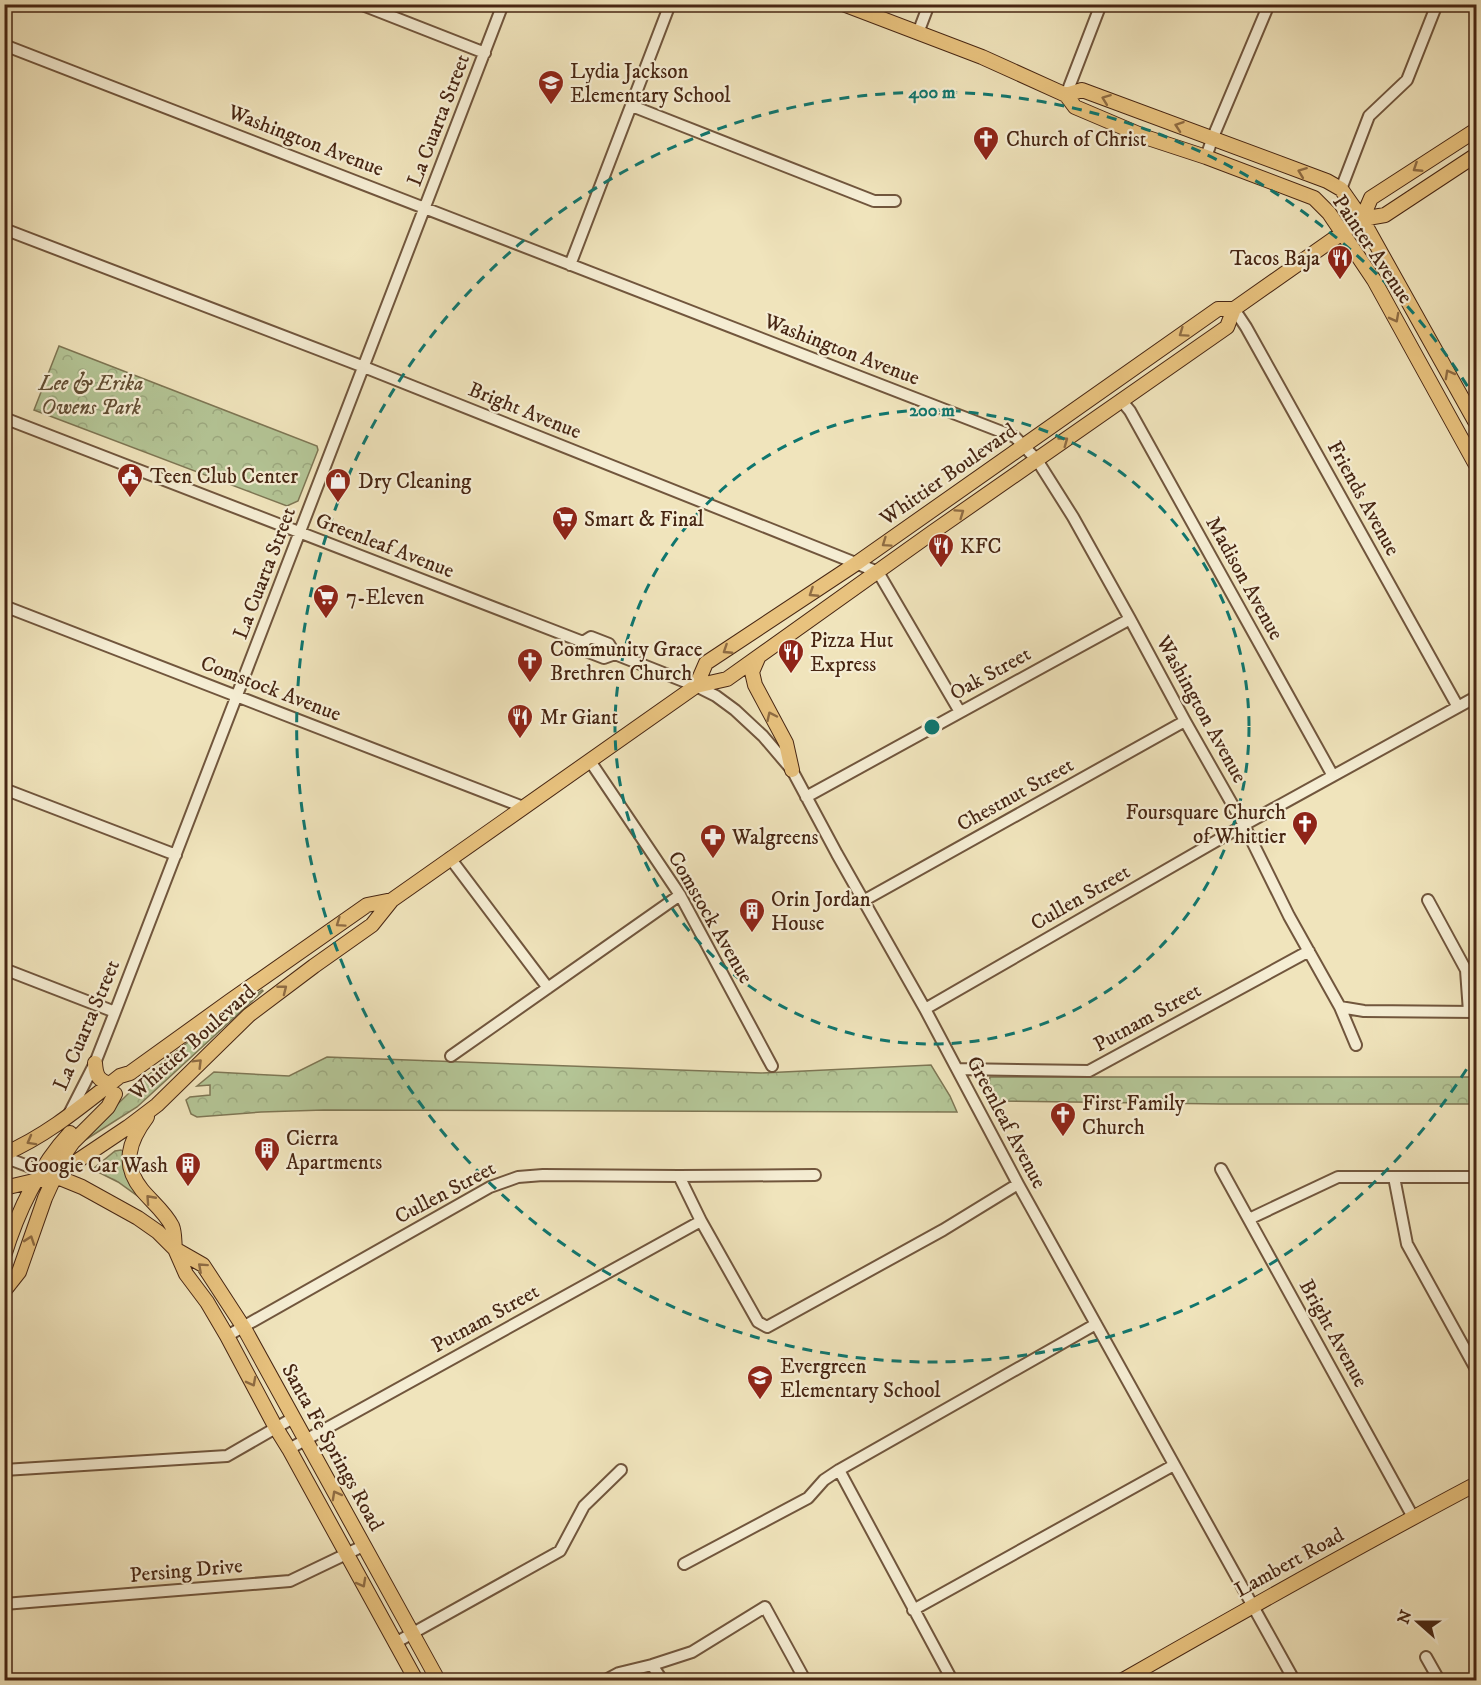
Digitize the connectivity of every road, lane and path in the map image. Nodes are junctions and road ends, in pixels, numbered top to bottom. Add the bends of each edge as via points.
1 (360, 4) edge
2 (503, 4) edge
3 (670, 4) edge
4 (843, 4) edge
5 (928, 4) edge
6 (1101, 4) edge
7 (1269, 4) edge
8 (1437, 4) edge
9 (918, 33) junction
10 (4, 45) edge
11 (485, 53) junction
12 (1066, 95) junction
13 (632, 106) junction
14 (1476, 130) edge
15 (1213, 137) junction
16 (1476, 155) edge
17 (1206, 157) junction
18 (1341, 189) junction
19 (895, 201) dead end
20 (425, 208) junction
21 (1362, 219) junction
22 (4, 229) edge
23 (1342, 233) junction
24 (570, 265) junction
25 (1234, 309) junction
26 (364, 367) junction
27 (1121, 400) junction
28 (4, 418) edge
29 (1476, 423) edge
30 (1024, 446) junction
31 (1037, 460) junction
32 (1476, 465) edge
33 (300, 533) junction
34 (857, 563) junction
35 (878, 572) junction
36 (4, 606) edge
37 (1130, 619) junction
38 (758, 658) junction
39 (696, 686) junction
40 (237, 696) junction
41 (1476, 697) edge
42 (1458, 707) junction
43 (960, 712) junction
44 (1185, 722) junction
45 (590, 761) junction
46 (792, 770) junction
47 (1333, 776) junction
48 (4, 789) edge
49 (806, 796) junction
50 (523, 807) junction
51 (1244, 825) junction
52 (176, 855) junction
53 (450, 858) junction
54 (681, 895) junction
55 (392, 900) junction
56 (1428, 900) dead end
57 (863, 901) junction
58 (1309, 951) junction
59 (4, 969) edge
60 (548, 988) junction
61 (1340, 1007) junction
62 (925, 1009) junction
63 (115, 1012) junction
64 (1473, 1012) edge
65 (1356, 1045) dead end
66 (451, 1056) dead end
67 (95, 1063) junction
68 (772, 1066) dead end
69 (957, 1069) junction
70 (113, 1089) junction
71 (157, 1105) junction
72 (66, 1119) junction
73 (4, 1156) edge
74 (1221, 1169) dead end
75 (38, 1175) junction
76 (814, 1175) dead end
77 (55, 1176) junction
78 (679, 1176) junction
79 (1394, 1177) junction
80 (1476, 1177) edge
81 (1018, 1184) junction
82 (4, 1188) edge
83 (4, 1213) edge
84 (1249, 1220) junction
85 (700, 1221) junction
86 (175, 1250) junction
87 (6, 1253) edge
88 (4, 1291) edge
89 (1096, 1324) junction
90 (244, 1328) junction
91 (227, 1336) junction
92 (1476, 1369) edge
93 (293, 1418) junction
94 (276, 1428) junction
95 (306, 1440) junction
96 (289, 1449) junction
97 (1174, 1465) junction
98 (4, 1470) edge
99 (621, 1470) dead end
100 (839, 1470) junction
101 (1476, 1485) edge
102 (1413, 1517) junction
103 (363, 1546) junction
104 (346, 1554) junction
105 (684, 1564) dead end
106 (4, 1604) edge
107 (1252, 1606) junction
108 (914, 1610) junction
109 (413, 1635) junction
110 (395, 1643) junction
111 (1426, 1658) dead end
112 (652, 1665) junction
113 (416, 1680) edge
114 (438, 1680) edge
115 (606, 1680) edge
116 (662, 1680) edge
117 (805, 1680) edge
118 (952, 1680) edge
119 (1123, 1680) edge
120 (1294, 1680) edge
121 (1439, 1680) edge

1 - 11 street
2 - 11 street, La Cuarta Street
3 - 13 street
4 - 9 main road, Painter Avenue
5 - 9 street
6 - 12 street
7 - 15 street
8 - 18 street via 1407,80 1369,116
9 - 12 main road, Painter Avenue
10 - 20 street, Washington Avenue
11 - 20 street, La Cuarta Street
15 -> 12 main road, Painter Avenue via 1083,90
12 - 17 main road, Painter Avenue via 1075,108
13 - 19 street via 874,201
13 - 24 street
14 -> 21 main road, Whittier Boulevard via 1371,198
15 - 17 street
18 -> 15 main road, Painter Avenue
16 - 21 main road, Whittier Boulevard via 1385,215
17 - 23 main road, Painter Avenue via 1314,198
18 - 21 main road, Painter Avenue
20 - 24 street, Washington Avenue
20 - 26 street, La Cuarta Street
21 - 23 main road, Whittier Boulevard
29 -> 21 main road, Painter Avenue
22 - 26 street, Bright Avenue
23 - 25 main road, Whittier Boulevard
23 -> 32 main road, Painter Avenue via 1374,280
24 - 30 street, Washington Avenue via 1006,433
25 - 27 main road, Whittier Boulevard via 1227,327
25 -> 30 main road, Whittier Boulevard via 1218,309
25 - 42 street, Friends Avenue
26 - 33 street, La Cuarta Street
26 - 34 street, Bright Avenue
31 -> 27 main road, Whittier Boulevard
27 - 47 street, Madison Avenue via 1136,420
28 - 33 street, Greenleaf Avenue
30 - 31 street, Washington Avenue
30 -> 34 main road, Whittier Boulevard
35 -> 31 main road, Whittier Boulevard
31 - 37 street, Washington Avenue
33 - 39 street, Greenleaf Avenue via 583,642 592,654 604,658 615,654
33 - 40 street, La Cuarta Street
34 - 35 street, Bright Avenue
34 -> 39 main road, Whittier Boulevard via 706,663
35 - 38 main road, Whittier Boulevard
35 - 43 street
36 - 40 street, Comstock Avenue
37 - 43 street, Oak Street
37 - 44 street, Washington Avenue
38 - 39 main road, Whittier Boulevard via 727,679
46 -> 38 main road via 786,743 755,685 752,672
39 - 45 main road, Whittier Boulevard
39 - 46 street, Greenleaf Avenue via 735,710
40 - 50 street, Comstock Avenue
40 - 52 street, La Cuarta Street
41 - 42 street, Cullen Street
42 - 47 street, Cullen Street
43 - 49 street, Oak Street
44 - 51 street, Washington Avenue
44 - 57 street, Chestnut Street
45 - 50 main road, Whittier Boulevard
45 - 54 street, Comstock Avenue
46 - 49 street, Greenleaf Avenue
47 - 51 street, Cullen Street
48 - 52 street
49 - 57 street, Greenleaf Avenue
50 - 53 main road, Whittier Boulevard
51 - 58 street, Washington Avenue
51 - 62 street, Cullen Street
52 - 63 street, La Cuarta Street
53 - 55 main road, Whittier Boulevard
53 - 60 street
54 - 60 street
54 - 68 street, Comstock Avenue
55 -> 70 main road, Whittier Boulevard via 367,905 130,1073 120,1076
71 -> 55 main road, Whittier Boulevard via 249,1015 372,925
56 - 64 street via 1466,970
57 - 62 street, Greenleaf Avenue
58 - 61 street, Washington Avenue
58 - 69 street, Putnam Street via 1089,1071
59 - 63 street
60 - 66 street
61 - 64 street via 1364,1011
61 - 65 street, Washington Avenue
62 - 69 street, Greenleaf Avenue
63 - 67 street, La Cuarta Street
67 - 70 main road via 98,1078
67 - 72 street, La Cuarta Street
69 - 81 street, Greenleaf Avenue
70 - 72 main road, Whittier Boulevard
70 - 75 main road via 67,1135
70 - 77 main road via 108,1107 73,1142
71 - 77 main road, Whittier Boulevard
86 -> 71 main road via 173,1228 131,1171 131,1143
72 -> 73 main road, Whittier Boulevard
73 - 75 street
74 - 84 street, Bright Avenue
75 - 77 main road, Whittier Boulevard
75 - 82 main road, Whittier Boulevard
75 - 87 main road
76 - 78 street, Cullen Street
77 - 86 main road, Santa Fe Springs Road via 138,1218
88 -> 77 main road via 19,1272
78 - 85 street
78 - 90 street, Cullen Street via 518,1177 490,1187
79 - 80 street
79 - 84 street via 1338,1177
79 - 92 street via 1407,1244
81 - 85 street via 767,1327 758,1322
81 - 89 street, Greenleaf Avenue
83 - 87 main road via 8,1222
84 - 102 street, Bright Avenue
85 - 95 street, Putnam Street
90 -> 86 main road, Santa Fe Springs Road via 203,1265
86 - 91 main road, Santa Fe Springs Road via 186,1274
89 - 97 street, Greenleaf Avenue
89 - 100 street
90 - 91 street, Cullen Street
90 - 93 main road, Santa Fe Springs Road
91 -> 94 main road, Santa Fe Springs Road
93 - 94 street
93 - 95 main road, Santa Fe Springs Road
94 - 96 main road, Santa Fe Springs Road
94 - 98 street via 227,1456
95 - 96 street, Putnam Street
103 -> 95 main road, Santa Fe Springs Road
96 - 104 main road, Santa Fe Springs Road
97 - 107 street, Greenleaf Avenue
97 - 108 street
99 - 109 street via 584,1506 560,1551
100 - 105 street via 808,1498
100 - 108 street
101 - 102 main road, Lambert Road
102 - 107 main road, Lambert Road
103 - 104 street, Persing Drive
103 - 109 main road, Santa Fe Springs Road
104 - 106 street, Persing Drive via 290,1581
104 -> 110 main road, Santa Fe Springs Road
107 - 119 main road, Lambert Road
107 - 120 street, Greenleaf Avenue
108 - 118 street
109 - 110 street
109 - 114 main road, Santa Fe Springs Road
110 - 113 main road, Santa Fe Springs Road
111 - 121 street
112 - 115 street
112 - 116 street
112 - 117 street via 692,1652 765,1607

